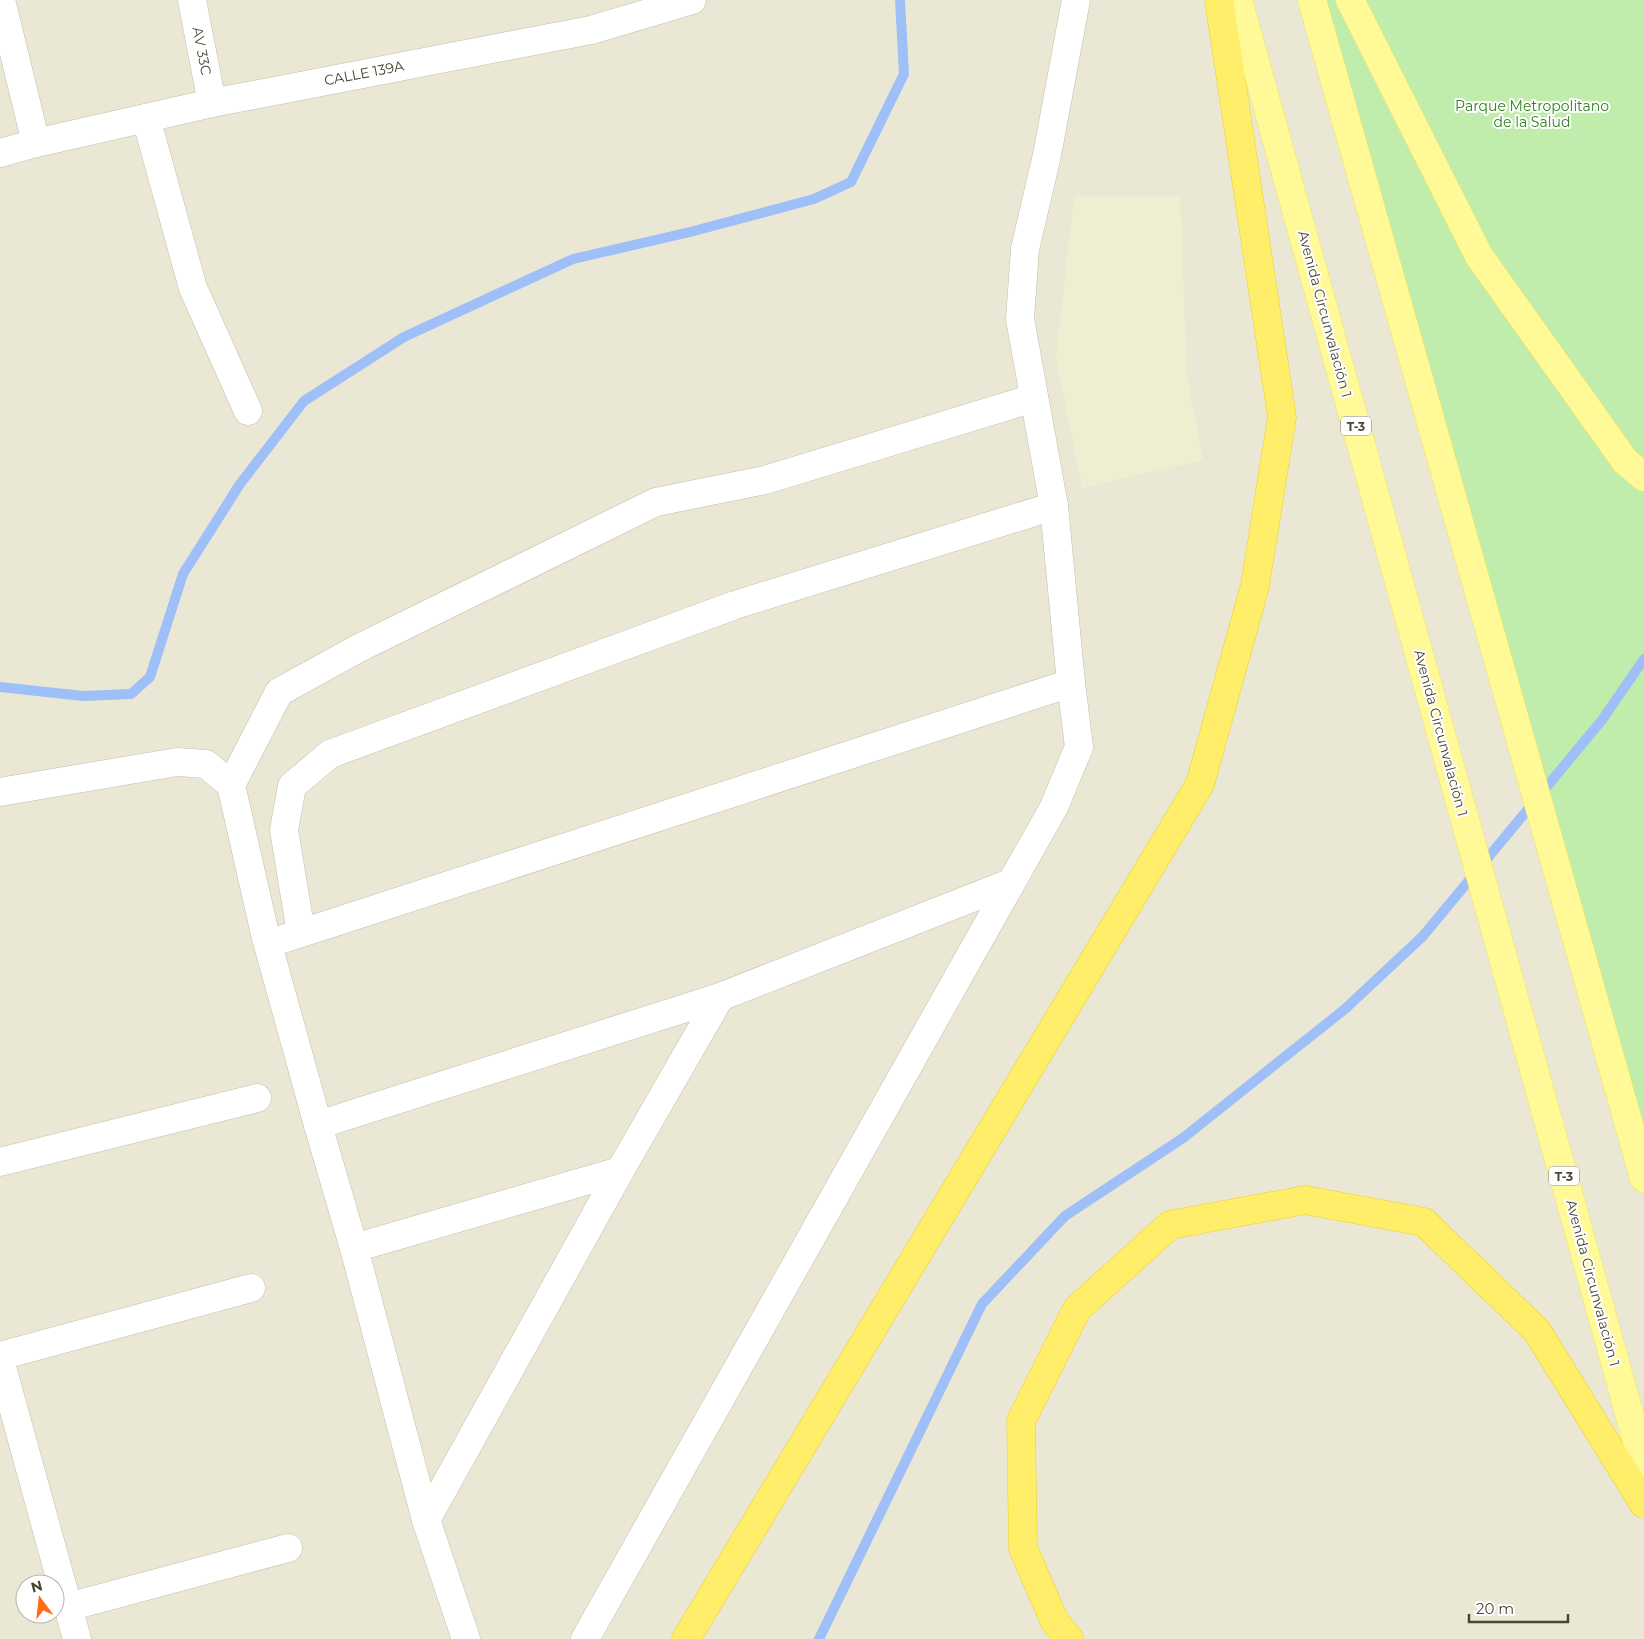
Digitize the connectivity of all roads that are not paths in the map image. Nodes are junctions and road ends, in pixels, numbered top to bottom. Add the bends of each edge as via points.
1 (1, 0) edge
2 (192, 0) edge
3 (692, 0) edge
4 (1076, 0) edge
5 (1219, 0) edge
6 (1238, 0) edge
7 (1312, 0) edge
8 (1350, 0) edge
9 (212, 103) junction
10 (146, 118) junction
11 (36, 143) junction
12 (0, 153) edge
13 (1034, 398) junction
14 (248, 411) dead end
15 (1644, 477) edge
16 (1054, 506) junction
17 (1071, 683) junction
18 (230, 785) junction
19 (0, 792) edge
20 (1010, 883) junction
21 (301, 933) junction
22 (268, 945) junction
23 (720, 997) junction
24 (257, 1098) dead end
25 (318, 1125) junction
26 (0, 1162) edge
27 (620, 1171) junction
28 (1644, 1178) edge
29 (354, 1248) junction
30 (251, 1288) dead end
31 (0, 1358) edge
32 (1644, 1467) edge
33 (1644, 1504) edge
34 (426, 1520) junction
35 (288, 1548) dead end
36 (68, 1607) junction
37 (76, 1639) edge
38 (466, 1639) edge
39 (585, 1639) edge
40 (686, 1639) edge
41 (1069, 1639) edge

1 - 11 street
2 - 9 street, AV 33C
3 - 9 street, CALLE 139A via 591,30
4 - 13 street via 1047,155 1025,249 1020,319
5 - 40 highway via 1282,417 1255,586 1200,784
6 - 32 main road, Avenida Circunvalación 1 / T-3
7 - 28 main road
8 - 15 main road via 1479,256 1625,461
9 - 10 street, CALLE 139A
10 - 11 street, CALLE 139A
10 - 14 street via 193,288
11 - 12 street, CALLE 139A
13 - 16 street
13 - 18 street via 764,480 656,502 359,648 279,692
16 - 17 street
16 - 21 street via 735,605 330,754 292,786 284,830
17 - 20 street via 1079,747 1054,807
17 - 21 street
18 - 19 street via 206,764 177,762
18 - 22 street
20 - 23 street
20 - 39 street
21 - 22 street
22 - 25 street
23 - 25 street
23 - 27 street
24 - 26 street
25 - 29 street
27 - 29 street
27 - 34 street
29 - 34 street
30 - 31 street
31 - 36 street
33 - 41 highway via 1537,1331 1424,1222 1305,1200 1170,1225 1077,1308 1021,1421 1023,1548 1055,1622
34 - 38 street
35 - 36 street
36 - 37 street

